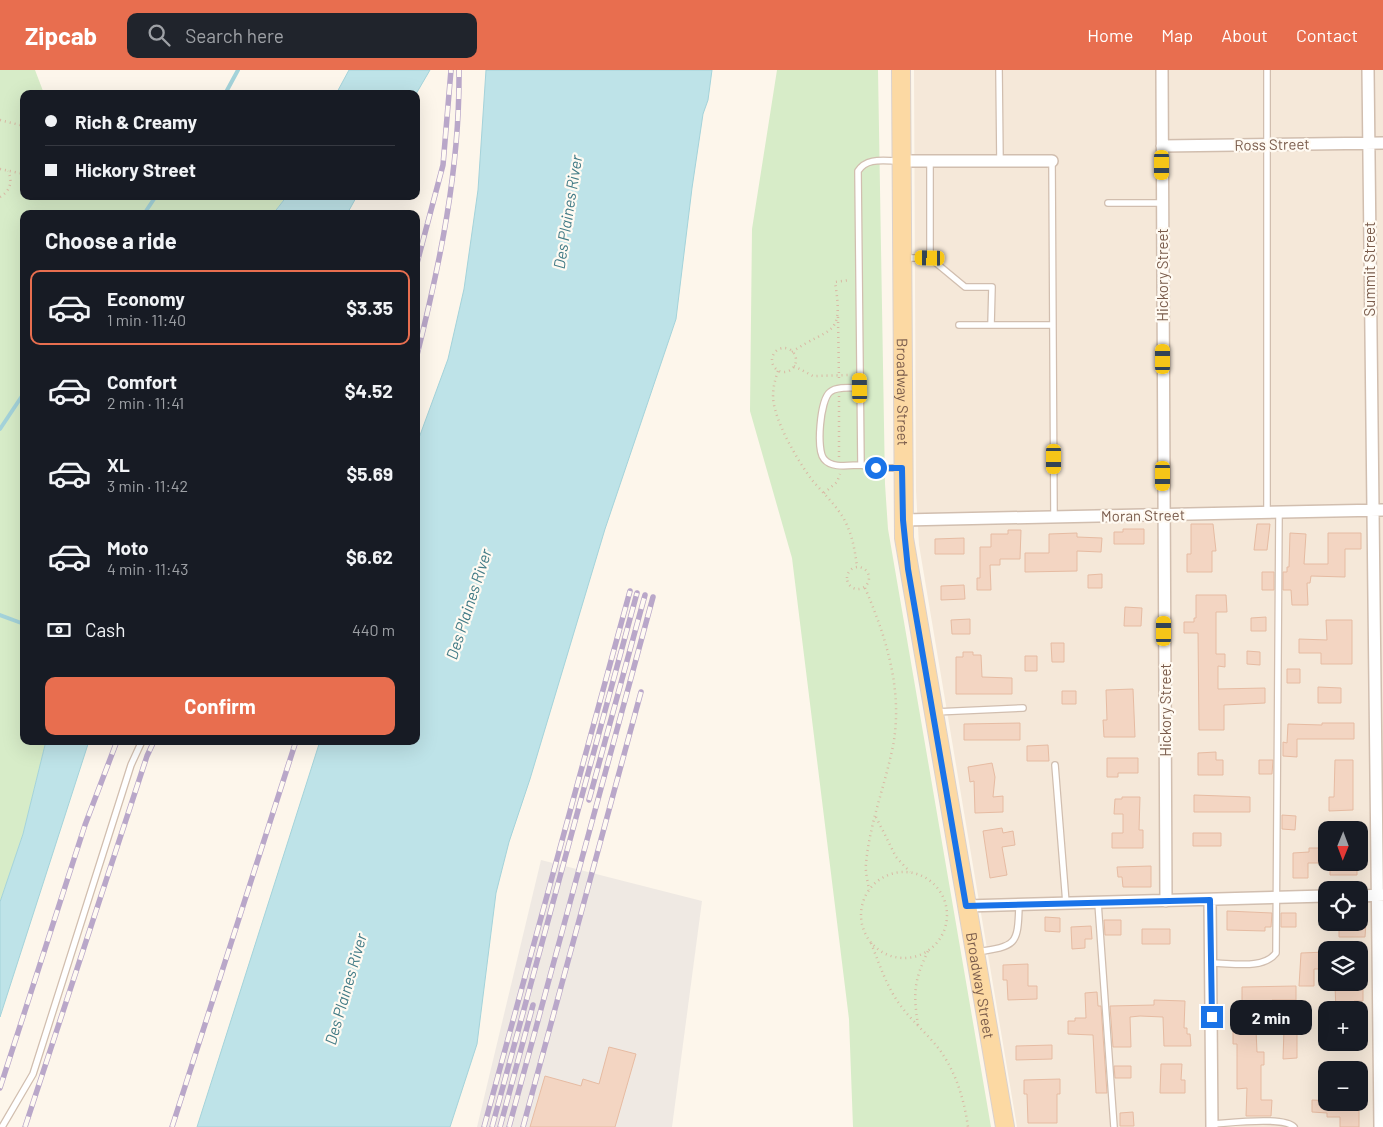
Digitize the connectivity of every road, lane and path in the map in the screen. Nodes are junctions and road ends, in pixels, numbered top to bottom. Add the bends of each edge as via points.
1 (901, 70) edge
2 (998, 70) edge
3 (1162, 70) edge
4 (1266, 70) edge
5 (1368, 70) edge
6 (0, 120) edge
7 (20, 125) edge
8 (1368, 143) junction
9 (1383, 143) edge
10 (1267, 144) junction
11 (1162, 146) junction
12 (901, 161) junction
13 (930, 161) junction
14 (1000, 161) junction
15 (1052, 161) joint
16 (0, 169) edge
17 (8, 171) junction
18 (20, 173) edge
19 (0, 197) edge
20 (1108, 203) dead end
21 (1162, 203) junction
22 (902, 258) junction
23 (930, 258) junction
24 (858, 280) junction
25 (838, 318) junction
26 (959, 324) dead end
27 (991, 325) junction
28 (1052, 325) junction
29 (792, 352) junction
30 (794, 366) junction
31 (778, 371) junction
32 (839, 375) junction
33 (860, 375) junction
34 (840, 388) junction
35 (860, 388) junction
36 (861, 465) junction
37 (840, 466) junction
38 (902, 468) junction
39 (824, 493) junction
40 (1377, 510) edge
41 (1273, 513) junction
42 (1163, 515) junction
43 (1054, 517) junction
44 (903, 520) junction
45 (858, 567) junction
46 (865, 588) junction
47 (1023, 708) dead end
48 (934, 712) junction
49 (140, 745) edge
50 (1055, 765) dead end
51 (876, 817) junction
52 (910, 872) junction
53 (869, 890) junction
54 (1381, 895) edge
55 (1318, 896) edge
56 (1368, 896) edge
57 (1277, 898) junction
58 (1210, 900) junction
59 (1166, 901) junction
60 (1098, 902) junction
61 (1066, 903) junction
62 (1019, 905) junction
63 (966, 906) junction
64 (871, 941) junction
65 (929, 950) junction
66 (974, 953) junction
67 (1212, 963) junction
68 (918, 1026) junction
69 (1212, 1126) edge
70 (2, 1127) edge
71 (968, 1127) edge
72 (1005, 1127) edge
73 (1114, 1127) edge
74 (1294, 1127) edge
75 (1380, 1127) edge

1 - 12 main road, Broadway Street
2 - 14 lane
3 - 11 street, Hickory Street
4 - 10 lane
5 - 8 street, Summit Street
6 - 7 path
8 - 9 street, Ross Street
8 - 10 street, Ross Street
8 - 40 street, Summit Street
10 - 11 street, Ross Street
10 - 41 lane
11 - 21 street, Hickory Street
12 - 13 street
12 - 22 main road, Broadway Street
12 - 24 lane via 869,162 862,164 858,171
13 - 14 street
13 - 23 lane
14 - 15 street
15 - 28 lane
16 - 17 path
17 - 18 path
17 - 19 path via 11,184
20 - 21 lane
21 - 42 street, Hickory Street
22 - 23 lane
22 - 38 main road, Broadway Street
23 - 27 lane via 965,286 992,287
24 - 25 path via 835,282
24 - 33 lane
25 - 29 path via 826,334
25 - 32 path
26 - 27 lane
27 - 28 lane
28 - 43 lane
29 - 30 path via 796,359
29 - 31 path via 780,349 772,357 773,366
30 - 31 path via 786,372
30 - 32 path via 813,376
31 - 39 path via 773,392 776,414 800,460
32 - 33 path
32 - 34 path
33 - 35 lane
34 - 35 lane
34 - 37 path
34 - 37 lane via 825,398 820,450 824,460
35 - 36 lane
36 - 37 lane
36 - 38 lane
37 - 39 path via 837,482
38 - 44 main road, Broadway Street
39 - 45 path via 851,534
40 - 41 street, Moran Street
40 - 54 street, Summit Street
41 - 42 street, Moran Street
41 - 57 lane
42 - 43 street, Moran Street
42 - 59 street, Hickory Street
43 - 44 street, Moran Street
44 - 48 main road, Broadway Street via 908,569
45 - 46 path via 869,575
45 - 46 path via 848,573 848,584 854,589
46 - 51 path via 887,647 893,670 895,701 895,730
47 - 48 lane
48 - 63 main road, Broadway Street
49 - 70 lane via 128,774 33,1074
50 - 61 lane
51 - 52 path via 896,857
51 - 53 path via 865,865
52 - 53 path via 887,876
52 - 65 path via 924,876 936,885 944,898 946,926
53 - 64 path via 861,916
54 - 56 street
54 - 75 street, Summit Street
55 - 57 street
57 - 58 street
57 - 67 lane via 1276,953 1271,960 1262,963
58 - 59 street
58 - 67 street
59 - 60 street
60 - 61 street
60 - 73 lane
61 - 62 street
62 - 63 street
62 - 66 lane via 1019,929 1013,944
63 - 66 main road, Broadway Street
64 - 65 path via 880,950 898,957 917,956
64 - 68 path via 885,980
65 - 68 path via 914,989
66 - 72 main road, Broadway Street
67 - 69 street
68 - 71 path via 939,1049 960,1087
69 - 74 lane via 1279,1122

